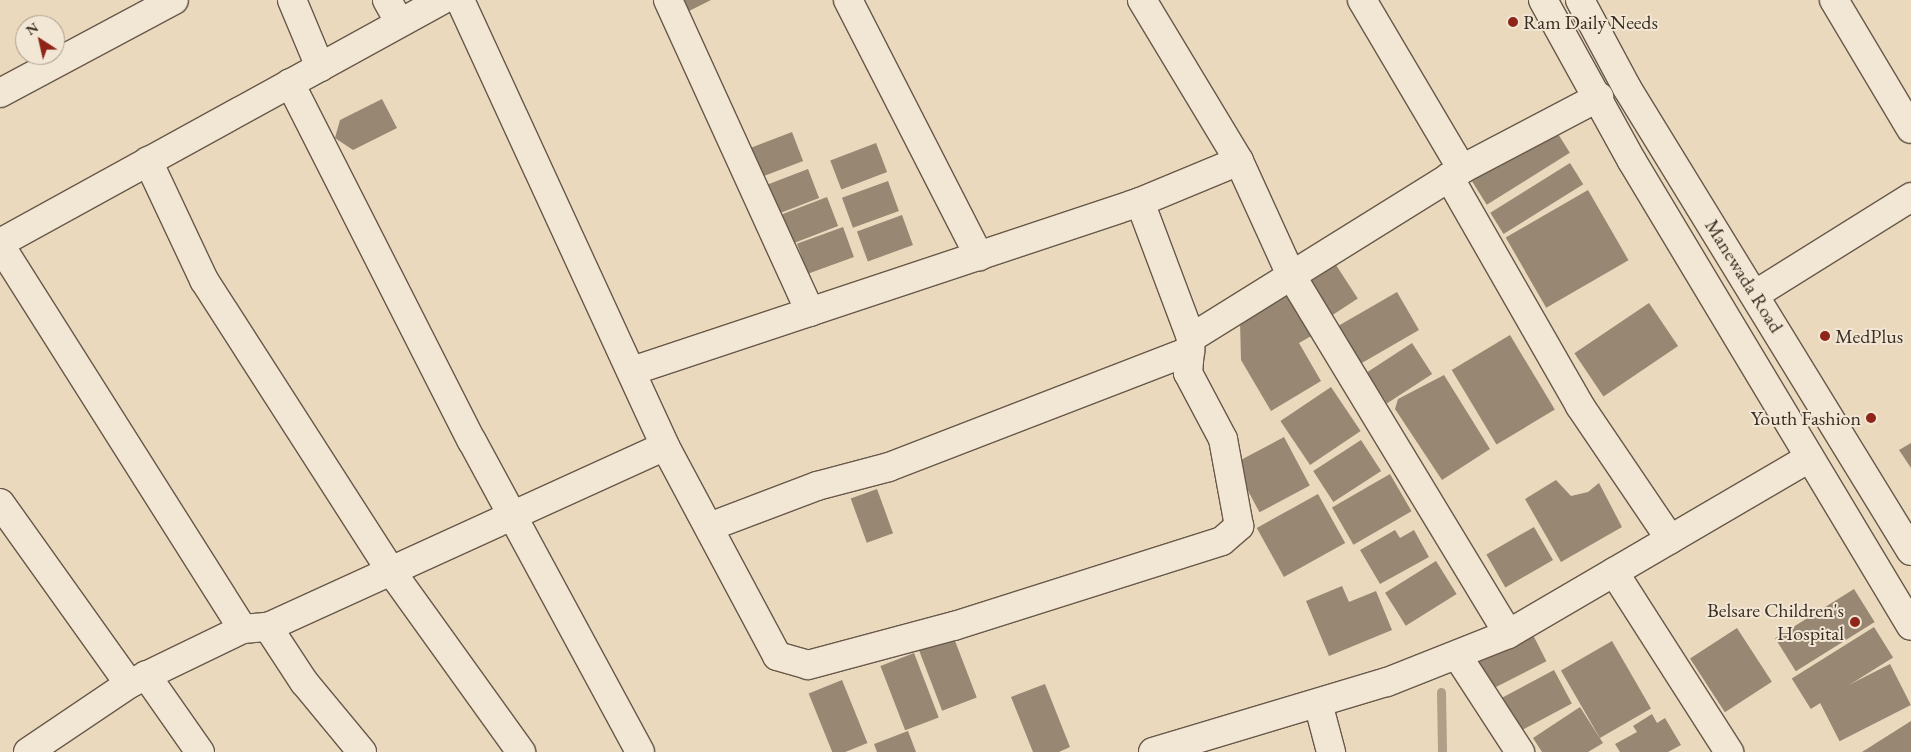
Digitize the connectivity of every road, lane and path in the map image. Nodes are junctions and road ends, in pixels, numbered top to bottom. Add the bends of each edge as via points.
1 (174, 0) edge
2 (292, 0) edge
3 (442, 0) edge
4 (460, 0) edge
5 (668, 0) edge
6 (848, 0) edge
7 (1142, 0) edge
8 (1362, 0) edge
9 (1543, 0) edge
10 (1580, 0) edge
11 (1834, 0) edge
12 (393, 12) edge
13 (320, 67) junction
14 (290, 83) junction
15 (0, 93) edge
16 (1599, 97) junction
17 (1911, 129) edge
18 (148, 161) junction
19 (1240, 161) junction
20 (1455, 173) junction
21 (1911, 198) edge
22 (1140, 202) junction
23 (0, 244) edge
24 (979, 256) junction
25 (1291, 275) junction
26 (1756, 294) junction
27 (810, 312) junction
28 (1191, 344) junction
29 (632, 371) junction
30 (665, 446) junction
31 (1809, 458) junction
32 (0, 503) edge
33 (512, 516) junction
34 (709, 527) junction
35 (1670, 539) junction
36 (1911, 551) edge
37 (391, 571) junction
38 (1614, 572) junction
39 (1911, 626) edge
40 (256, 628) junction
41 (1508, 634) junction
42 (1457, 655) junction
43 (137, 679) junction
44 (1318, 703) junction
45 (34, 750) edge
46 (1159, 751) edge
47 (200, 752) edge
48 (362, 752) edge
49 (521, 752) edge
50 (640, 752) edge
51 (1331, 752) edge
52 (1520, 752) edge
53 (1729, 752) edge

1 - 15 street
2 - 13 street
3 - 12 street
4 - 29 street
5 - 27 street
6 - 24 street
7 - 19 street
8 - 20 street
9 - 16 street
10 - 26 street, Manewada Road via 1627,88
11 - 17 street
12 - 13 street
13 - 14 street
14 - 18 street
14 - 33 street
16 - 20 street
16 - 31 street via 1632,161
18 - 23 street
18 - 37 street via 204,280
19 - 22 street
19 - 25 street
20 - 25 street
20 - 35 street via 1580,406
21 - 26 street
22 - 24 street
22 - 28 street
23 - 40 street
24 - 27 street
25 - 28 street
25 - 41 street
26 - 36 street, Manewada Road
27 - 29 street
28 - 34 street via 889,467 817,486
28 - 34 street via 1188,374 1223,438 1239,526 1222,541 954,626 808,665 777,656
29 - 30 street
30 - 33 street
30 - 34 street
31 - 35 street
31 - 39 street
32 - 43 street
33 - 37 street
33 - 50 street
35 - 38 street
37 - 40 street
37 - 49 street
38 - 41 street
38 - 53 street
40 - 43 street
40 - 48 street
41 - 42 street
42 - 44 street
42 - 52 street
43 - 45 street
43 - 47 street
44 - 46 street
44 - 51 street

